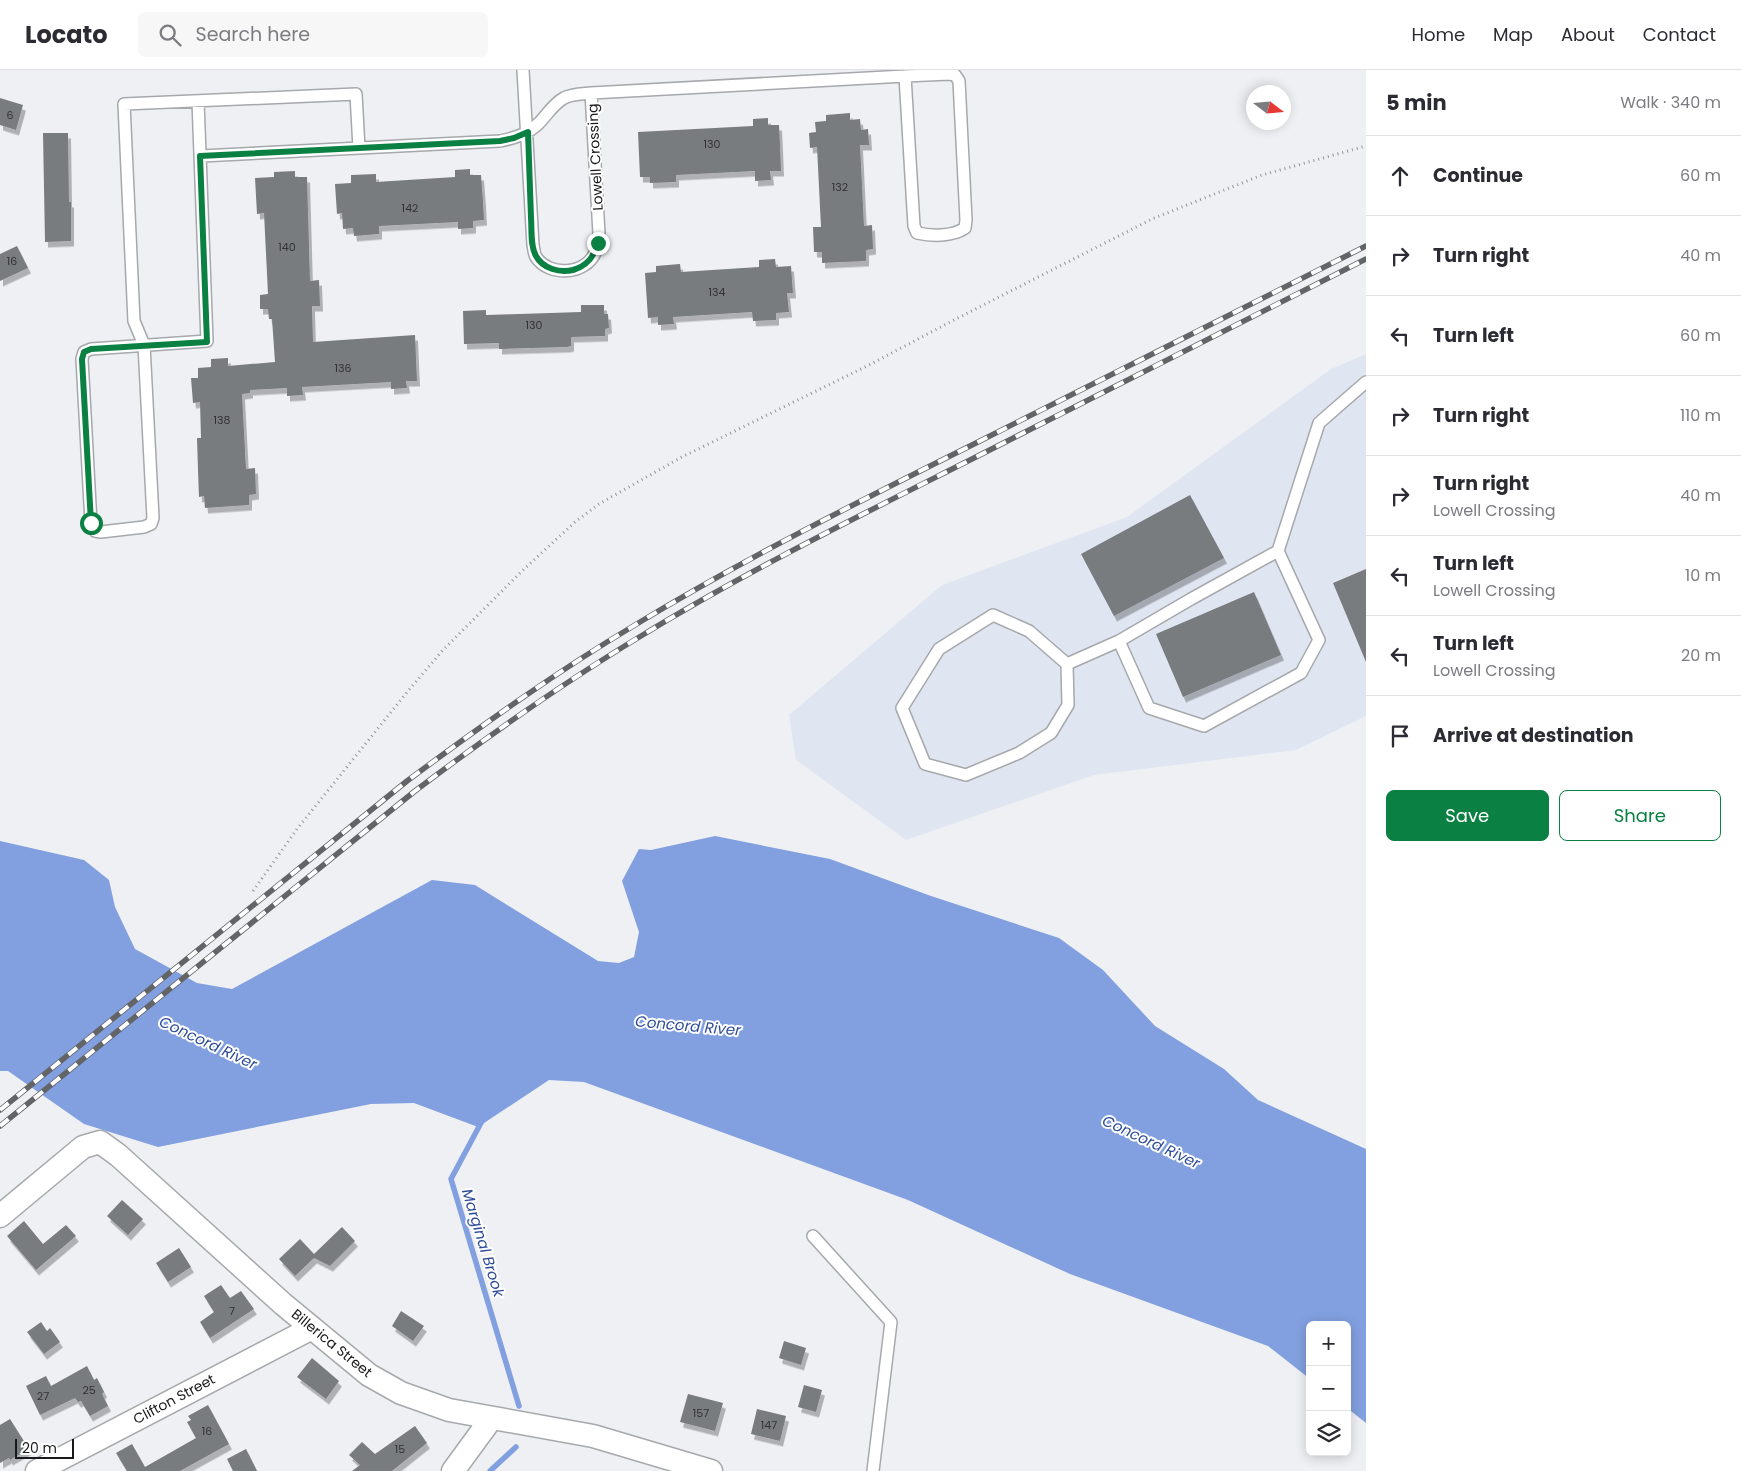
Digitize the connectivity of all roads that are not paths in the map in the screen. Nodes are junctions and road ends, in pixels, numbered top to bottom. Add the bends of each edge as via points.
1 (523, 70) edge
2 (905, 76) junction
3 (591, 93) junction
4 (198, 101) junction
5 (528, 132) junction
6 (359, 148) junction
7 (200, 156) junction
8 (144, 346) junction
9 (1366, 382) edge
10 (1278, 551) junction
11 (1119, 641) junction
12 (1067, 664) junction
13 (0, 1216) edge
14 (813, 1236) dead end
15 (312, 1328) junction
16 (491, 1418) junction
17 (37, 1471) edge
18 (453, 1471) edge
19 (711, 1471) edge
20 (873, 1471) edge

1 - 5 lane
2 - 2 lane via 914,226 917,233 926,235 958,233 966,220 959,81 955,74
2 - 3 lane
3 - 5 lane, Lowell Crossing via 566,97
3 - 5 lane, Lowell Crossing via 599,234 595,254 579,268 566,272 554,270 536,256 532,234
4 - 6 lane via 356,94
4 - 7 lane
4 - 8 lane via 124,104 134,321
5 - 6 lane via 500,141
6 - 7 lane
7 - 8 lane via 207,342
8 - 8 lane via 153,518 151,524 144,527 95,531 91,523 82,359 84,352 91,349
9 - 10 lane via 1319,422
10 - 11 lane
10 - 11 lane via 1319,640 1301,674 1204,726 1149,708
11 - 12 lane
12 - 12 lane via 1029,631 993,616 940,649 902,708 924,764 966,775 1019,753 1051,734 1068,705
13 - 15 street, Billerica Street via 83,1147 100,1142
14 - 20 lane via 891,1322
15 - 16 street, Billerica Street via 369,1375 401,1393 449,1410
15 - 17 street, Clifton Street
16 - 18 street
16 - 19 street, Billerica Street via 593,1436

